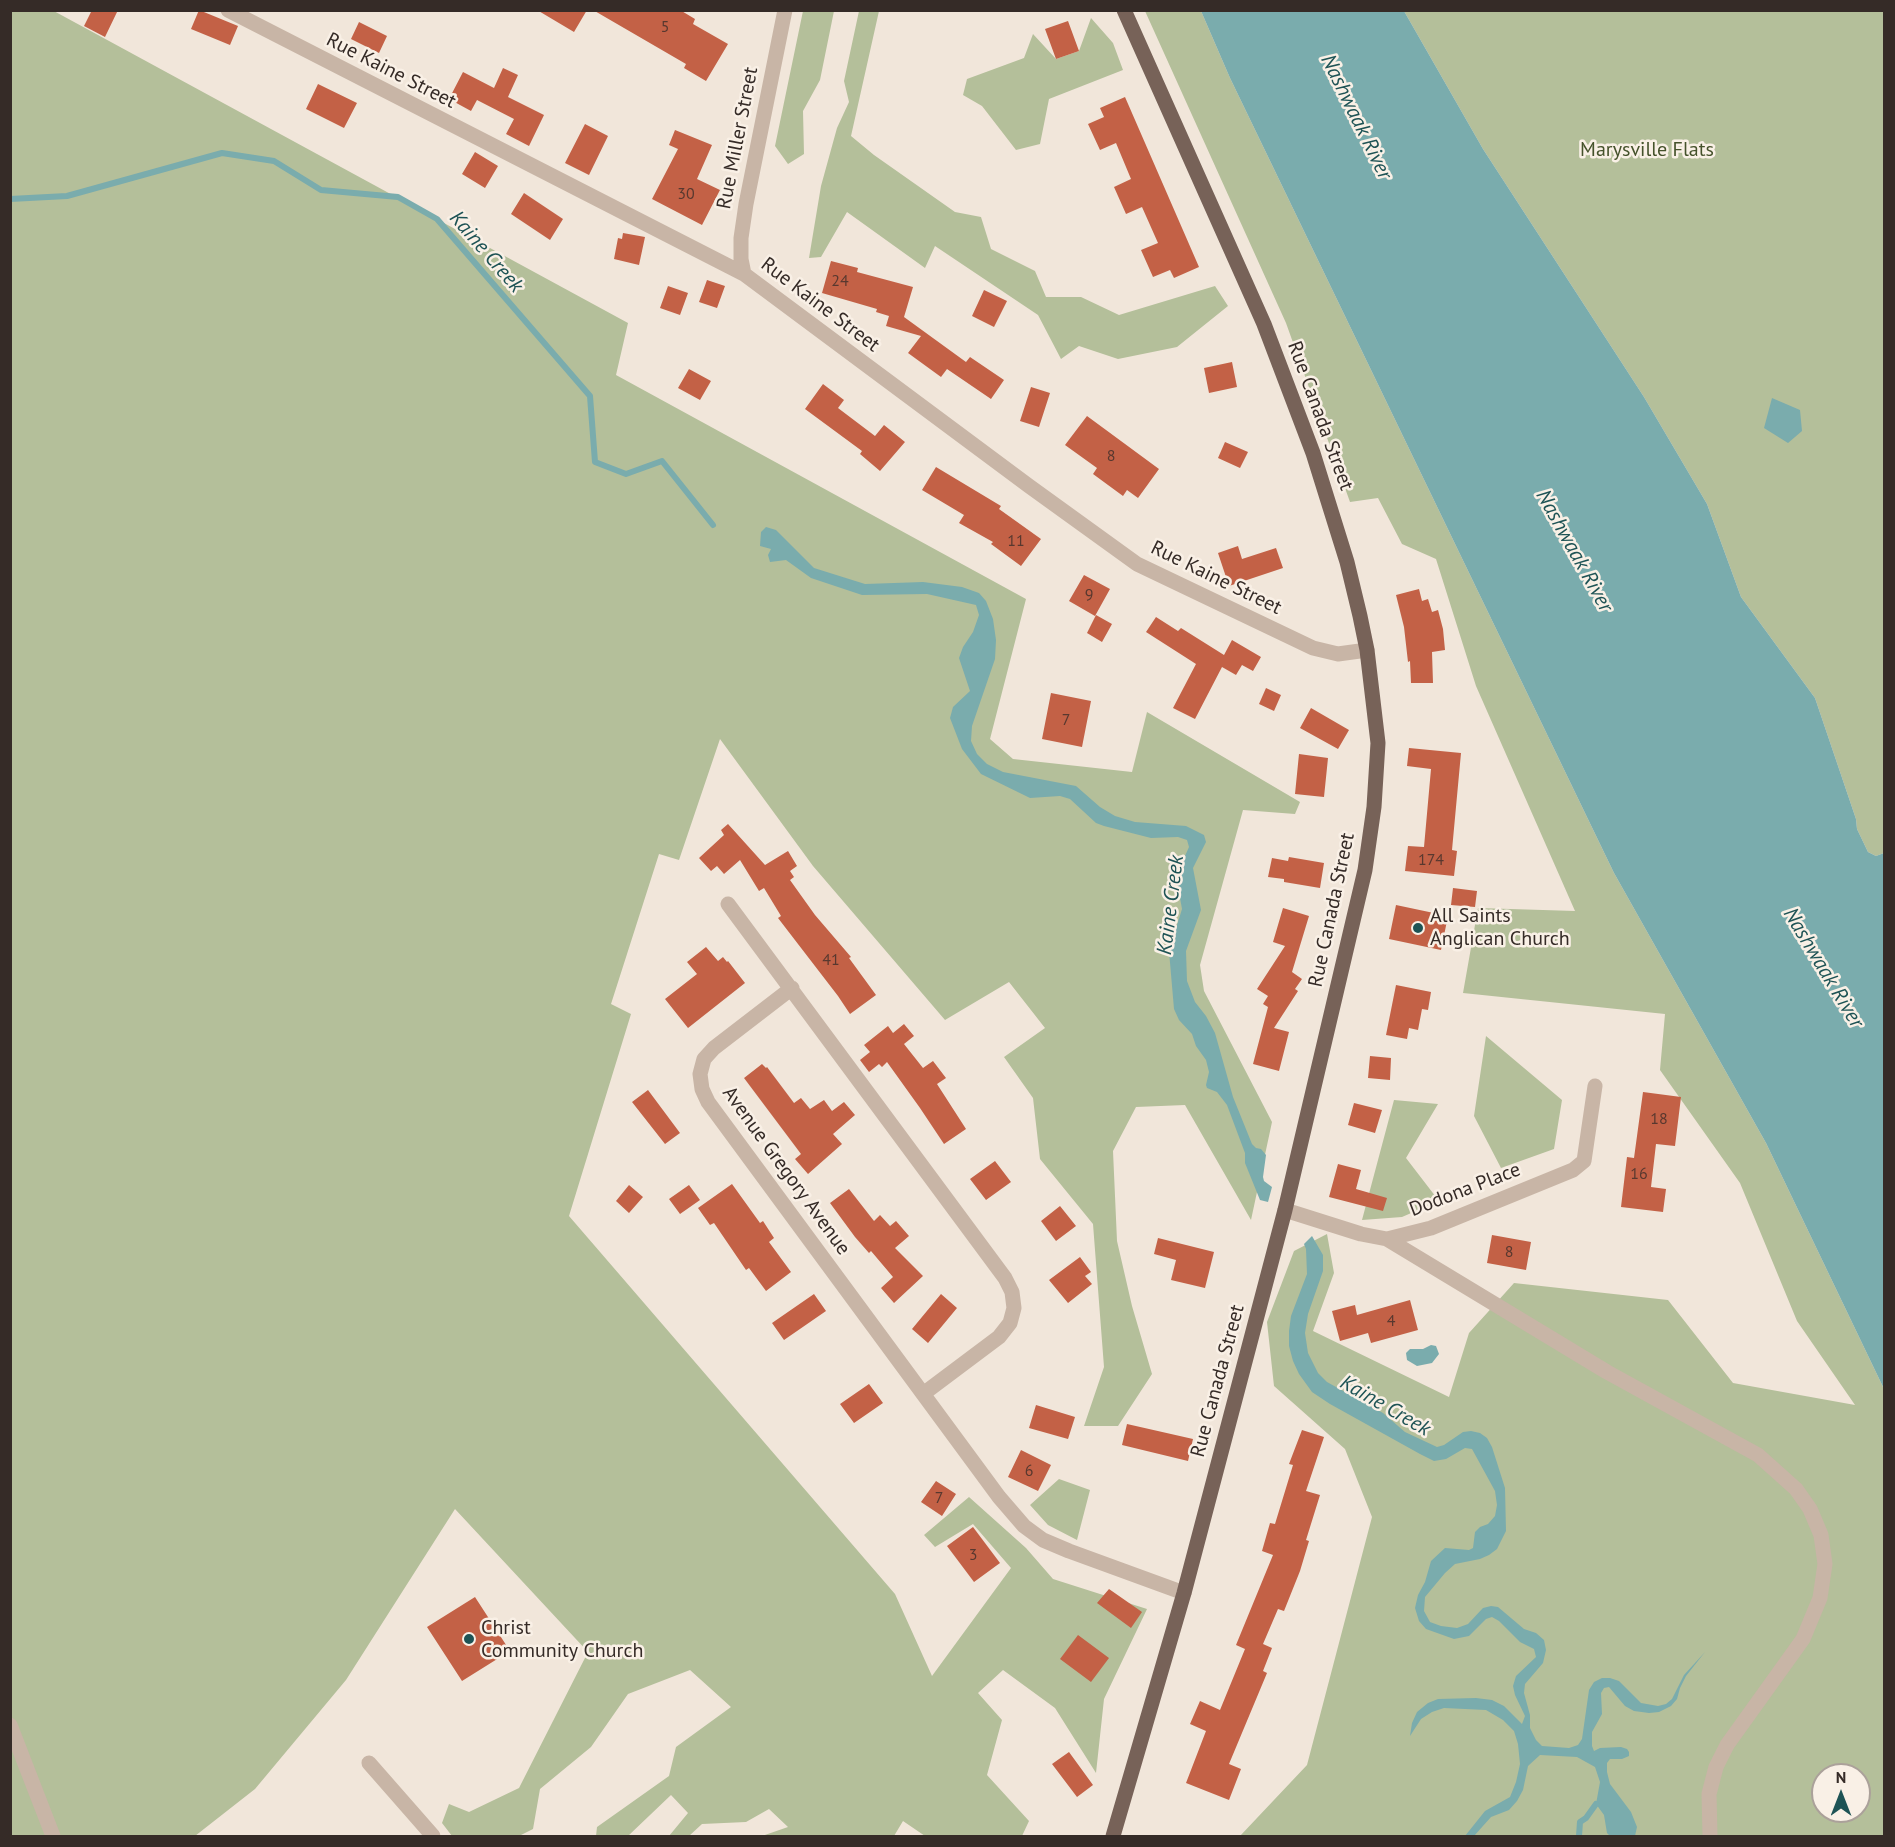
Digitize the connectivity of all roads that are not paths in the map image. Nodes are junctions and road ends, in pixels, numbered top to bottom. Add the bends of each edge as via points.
1 (228, 10) edge
2 (1124, 10) edge
3 (781, 12) edge
4 (744, 274) junction
5 (1367, 650) junction
6 (728, 904) dead end
7 (792, 988) junction
8 (1595, 1086) dead end
9 (1284, 1210) junction
10 (1387, 1239) junction
11 (923, 1394) junction
12 (1184, 1593) junction
13 (10, 1725) edge
14 (369, 1763) dead end
15 (53, 1836) edge
16 (434, 1836) edge
17 (1113, 1836) edge
18 (1710, 1836) edge

1 - 4 street, Rue Kaine Street
2 - 5 main road, Rue Canada Street via 1264,324 1331,507
3 - 4 street, Rue Miller Street via 741,238
4 - 5 street, Rue Kaine Street via 1137,564 1313,648 1338,654
5 - 9 main road, Rue Canada Street via 1378,743 1365,870
6 - 7 street
7 - 11 street via 1005,1278 1011,1292 1012,1316 999,1337
7 - 11 street, Avenue Gregory Avenue via 704,1059 702,1089
8 - 10 street, Dodona Place via 1584,1161 1573,1170 1431,1228
9 - 10 street, Dodona Place
9 - 12 main road, Rue Canada Street
10 - 18 street via 1607,1372 1751,1451 1779,1472 1810,1509 1821,1535 1825,1564 1820,1598 1803,1639 1727,1745 1716,1767 1709,1794
11 - 12 street, Avenue Gregory Avenue via 1024,1526 1043,1540 1069,1551
12 - 17 main road, Rue Canada Street
13 - 15 street
14 - 16 street

